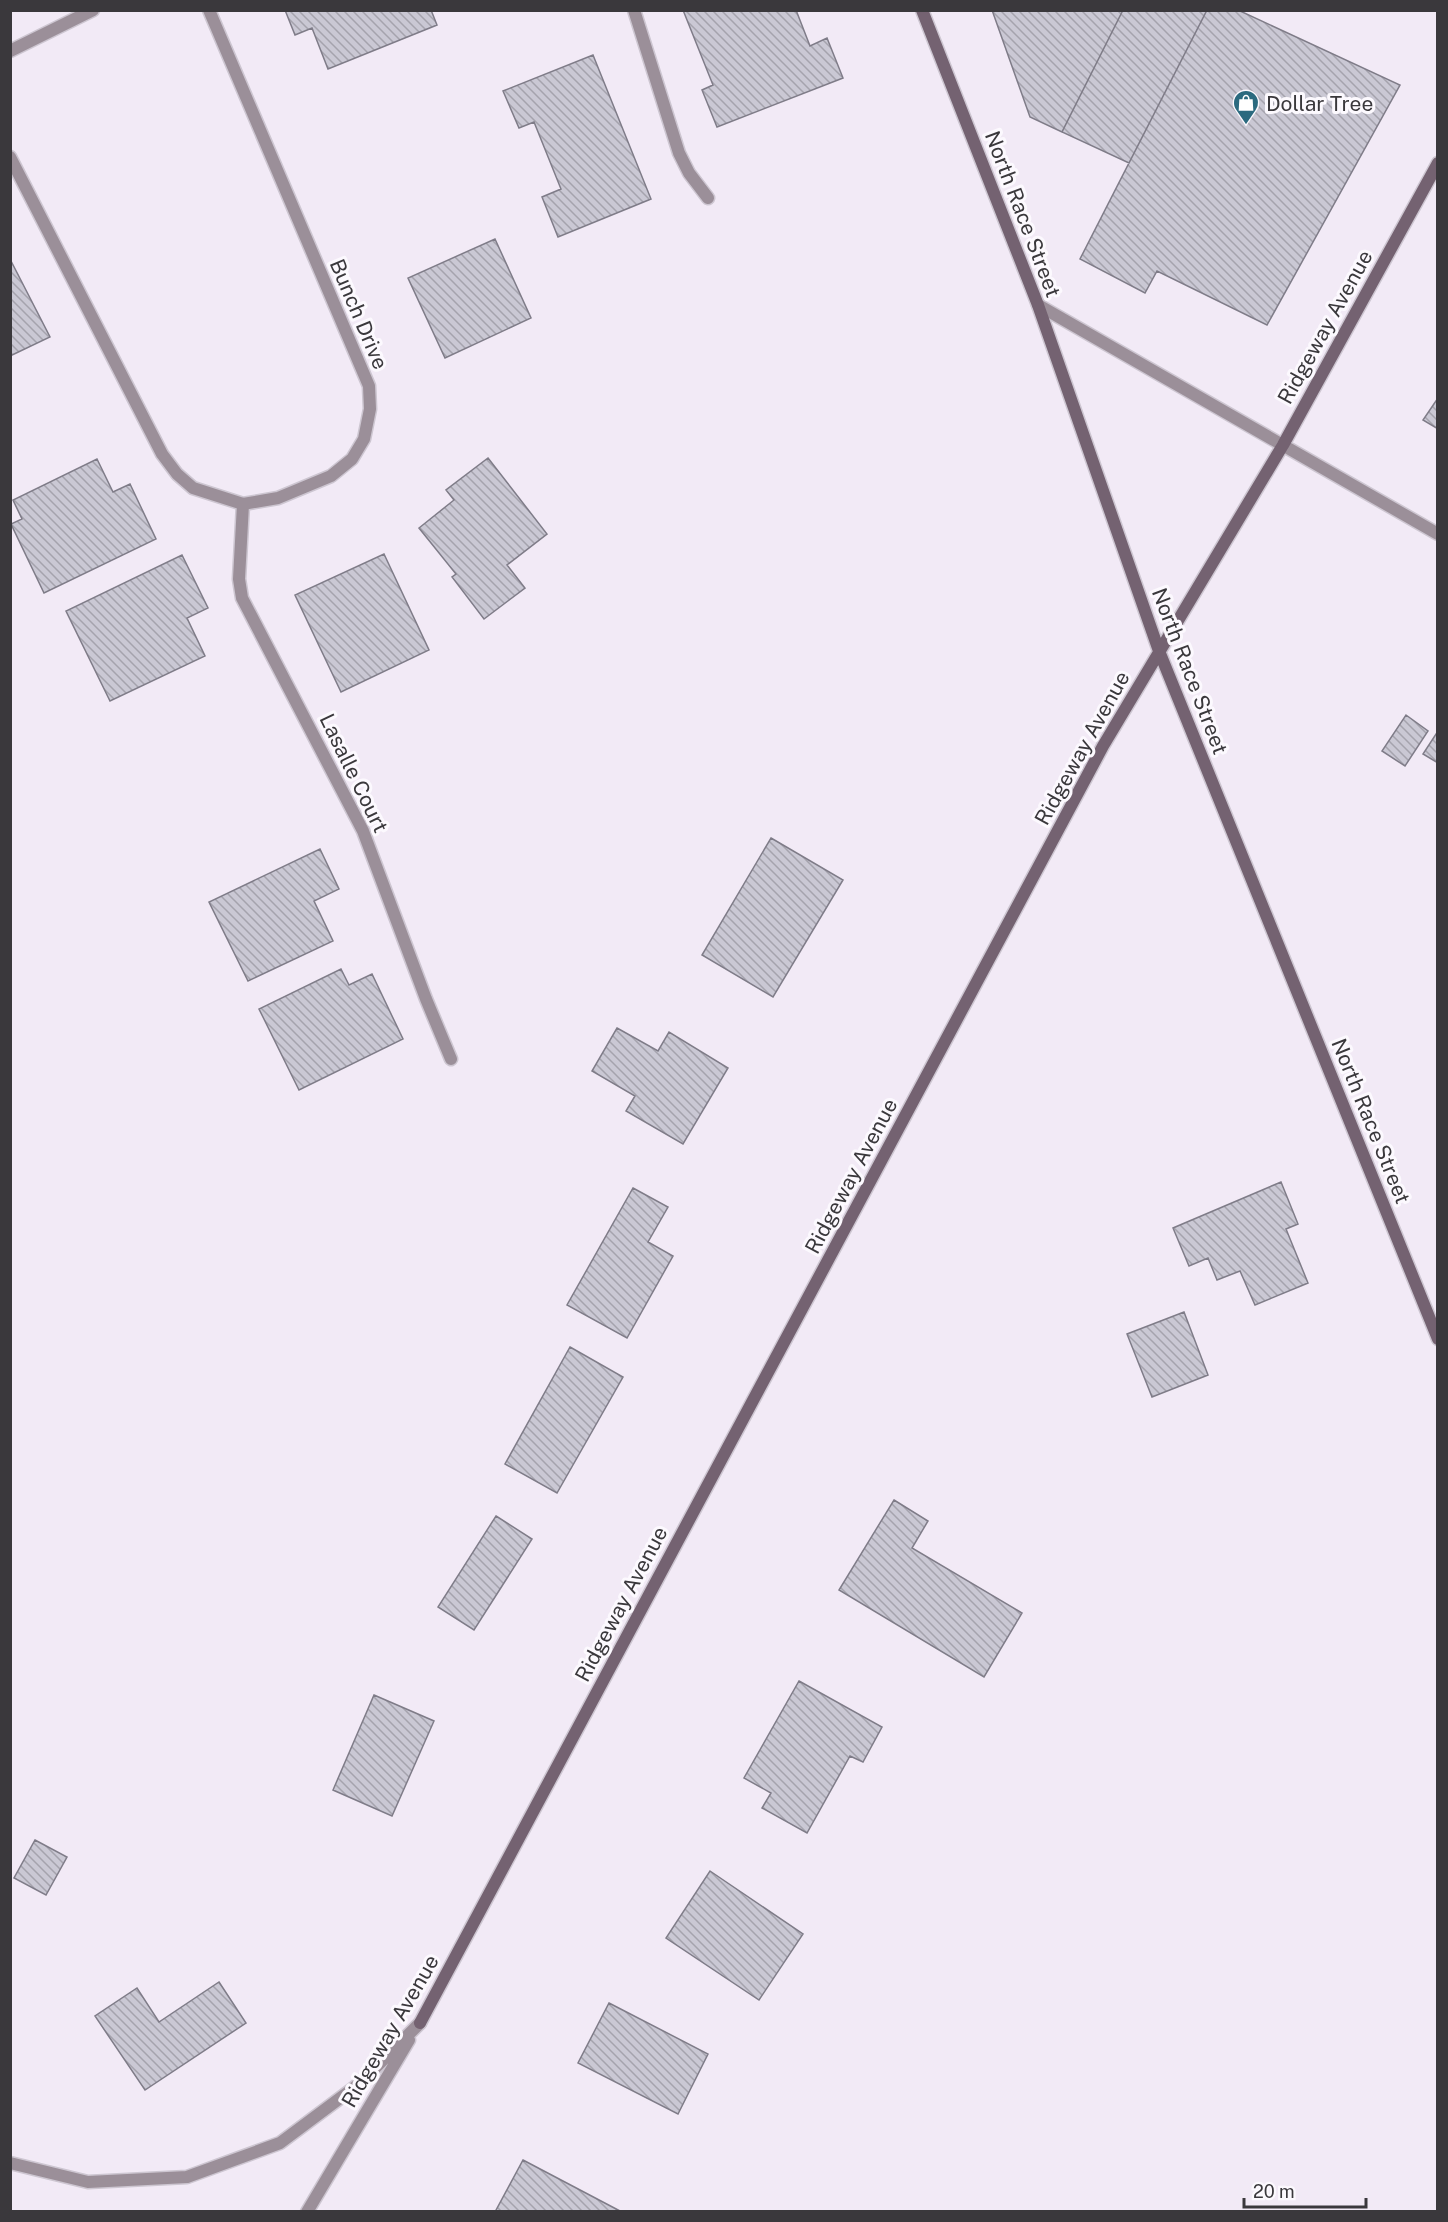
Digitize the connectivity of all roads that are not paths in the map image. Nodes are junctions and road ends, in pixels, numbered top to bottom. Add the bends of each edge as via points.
1 (93, 10) edge
2 (208, 10) edge
3 (634, 10) edge
4 (922, 10) edge
5 (10, 51) edge
6 (10, 157) edge
7 (1437, 163) edge
8 (708, 198) dead end
9 (1038, 305) junction
10 (1283, 445) junction
11 (243, 504) junction
12 (1437, 534) edge
13 (1159, 651) junction
14 (451, 1059) dead end
15 (1437, 1339) edge
16 (420, 2023) junction
17 (10, 2163) edge
18 (307, 2211) edge

1 - 5 street
2 - 11 street, Bunch Drive via 369,386 370,409 364,439 352,459 331,476 278,498
3 - 8 street via 679,153
4 - 9 street, North Race Street
6 - 11 street, Bunch Drive via 162,454 194,488
7 - 10 street, Ridgeway Avenue
9 - 10 street
9 - 13 street, North Race Street
10 - 12 street
10 - 13 street, Ridgeway Avenue
11 - 14 street, Lasalle Court via 239,579 242,598 363,831
13 - 15 street, North Race Street
13 - 16 street, Ridgeway Avenue via 1102,746
16 - 17 street via 360,2084 280,2143 187,2177 88,2182
16 - 18 street, Ridgeway Avenue

